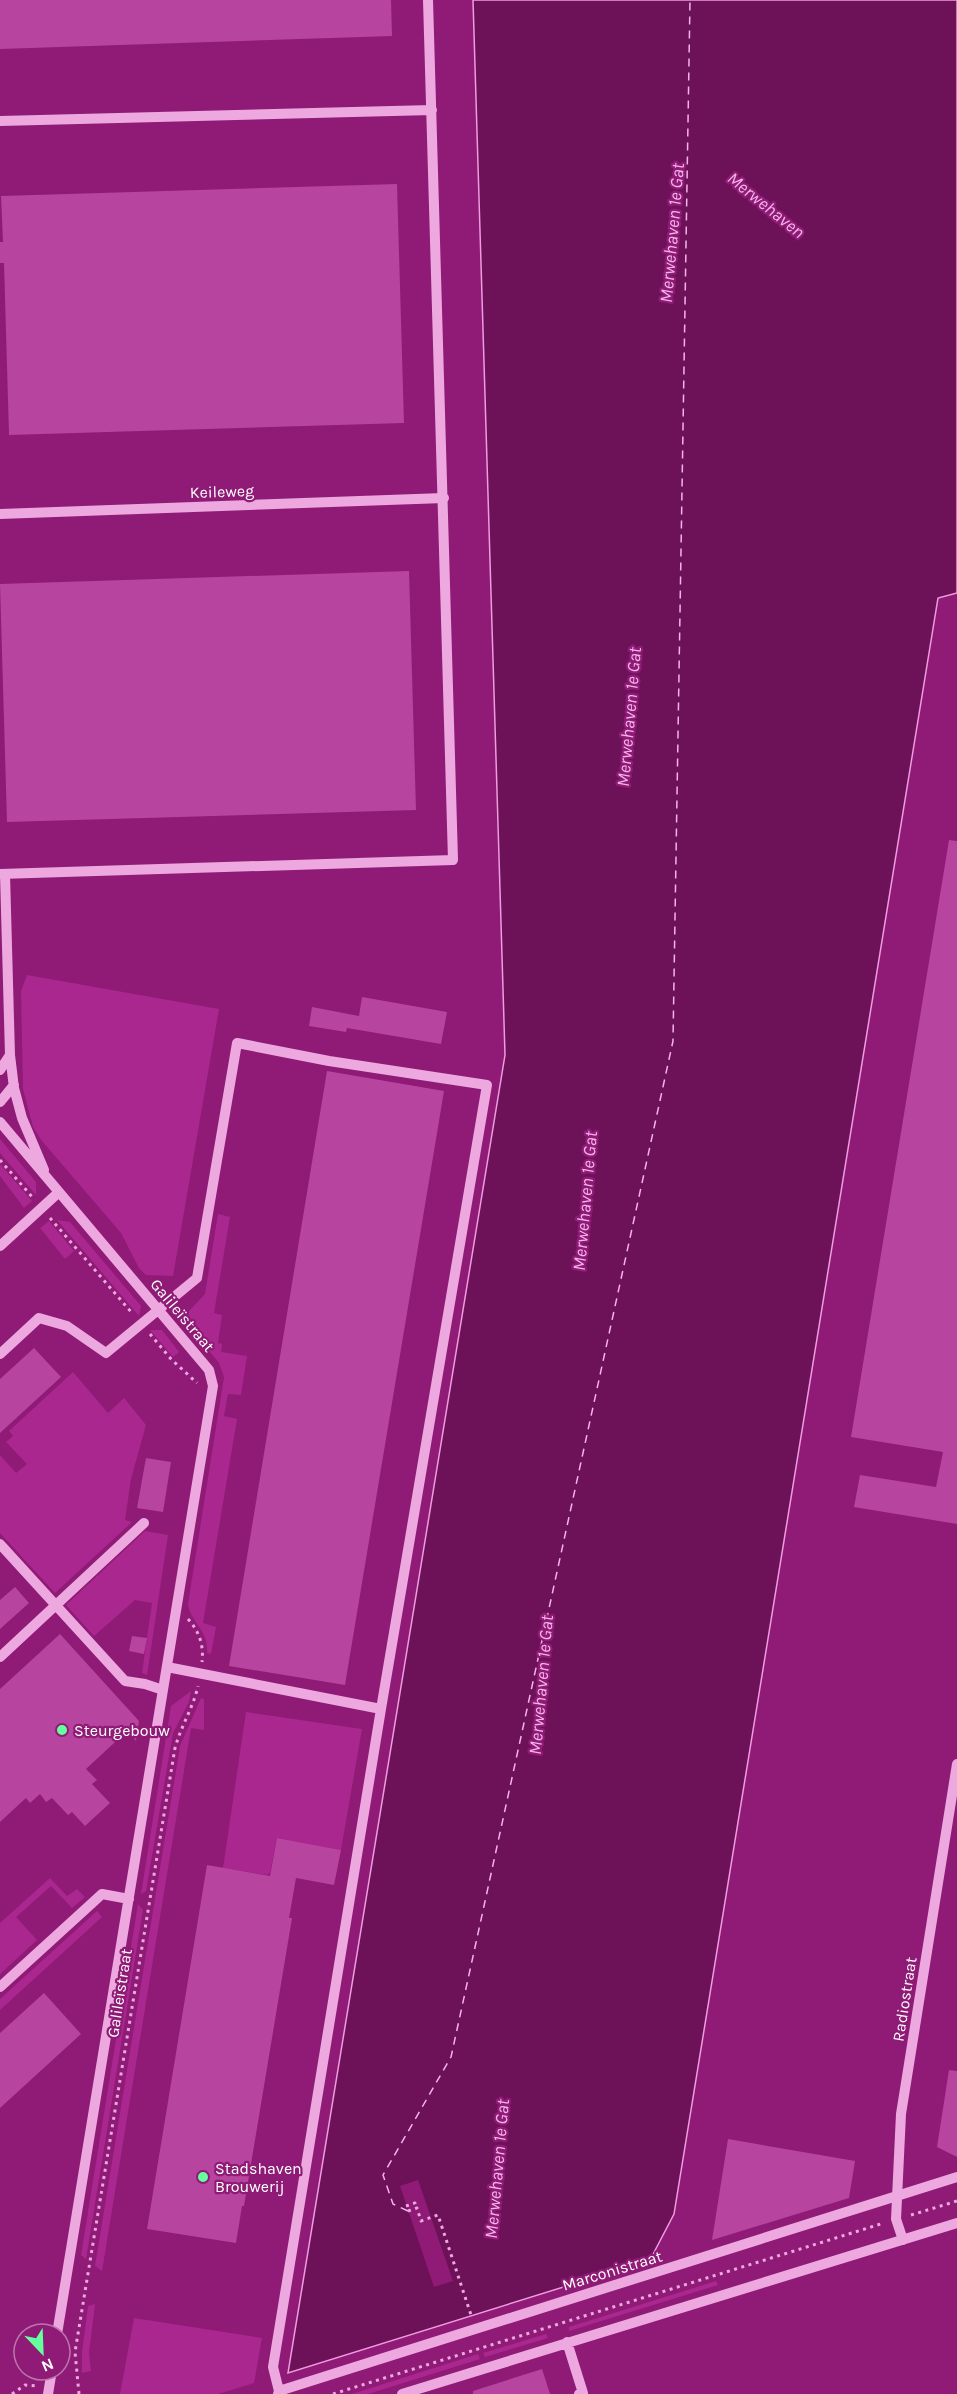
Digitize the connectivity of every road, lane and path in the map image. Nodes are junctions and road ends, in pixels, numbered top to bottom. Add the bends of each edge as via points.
1 (428, 0) edge
2 (432, 110) junction
3 (0, 121) edge
4 (444, 498) junction
5 (0, 514) edge
6 (2, 874) edge
7 (10, 1055) junction
8 (0, 1070) edge
9 (14, 1085) junction
10 (0, 1102) edge
11 (0, 1122) edge
12 (0, 1160) edge
13 (48, 1178) junction
14 (59, 1192) junction
15 (39, 1205) dead end
16 (47, 1214) dead end
17 (0, 1246) edge
18 (159, 1310) junction
19 (141, 1323) junction
20 (0, 1354) edge
21 (212, 1396) junction
22 (144, 1523) dead end
23 (0, 1544) edge
24 (54, 1604) junction
25 (178, 1609) junction
26 (0, 1657) edge
27 (167, 1667) junction
28 (201, 1674) junction
29 (163, 1690) junction
30 (381, 1709) junction
31 (957, 1764) edge
32 (129, 1899) junction
33 (0, 1987) edge
34 (957, 2177) edge
35 (897, 2195) junction
36 (957, 2201) edge
37 (406, 2206) dead end
38 (417, 2208) junction
39 (408, 2211) dead end
40 (896, 2220) junction
41 (957, 2223) edge
42 (903, 2240) junction
43 (555, 2304) junction
44 (472, 2318) dead end
45 (59, 2322) edge
46 (561, 2324) junction
47 (567, 2342) junction
48 (278, 2392) edge
49 (79, 2394) edge
50 (333, 2394) edge
51 (402, 2394) edge
52 (579, 2394) edge

1 - 2 street
2 - 3 street
2 - 4 street
4 - 5 street, Keileweg
4 - 6 street via 453,860
6 - 7 street
7 - 8 street
7 - 9 street
9 - 10 street
9 - 13 street via 22,1118
11 - 13 street, Galileïstraat
12 - 15 path
13 - 14 street, Galileïstraat
14 - 17 street
14 - 18 street, Galileïstraat
16 - 19 path
18 - 19 street
18 - 21 street, Galileïstraat via 209,1370
18 - 30 street via 196,1278 237,1042 329,1061 487,1085
19 - 20 street via 106,1353 67,1326 39,1318
19 - 21 path via 171,1359
21 - 25 street, Galileïstraat
22 - 24 street
23 - 24 street
24 - 26 street
24 - 29 street via 124,1681
25 - 27 street, Galileïstraat
25 - 28 path, Galileïstraat via 195,1626 201,1642
27 - 28 street
27 - 29 street, Galileïstraat
28 - 30 street
28 - 49 path, Galileïstraat via 175,1748 75,2352
29 - 32 street, Galileïstraat
30 - 48 street via 273,2367
31 - 35 street, Radiostraat via 901,2114
32 - 33 street via 102,1894
32 - 45 street, Galileïstraat
34 - 35 street, Marconistraat
35 - 40 street, Radiostraat
35 - 43 street, Marconistraat
36 - 40 path
37 - 38 path via 415,2203
38 - 39 path
38 - 44 path via 421,2221 438,2215
40 - 42 street, Radiostraat
40 - 46 path
41 - 42 street
42 - 47 street
43 - 46 path
43 - 48 street, Marconistraat
46 - 47 path
46 - 50 path
47 - 51 street
47 - 52 street via 583,2393

